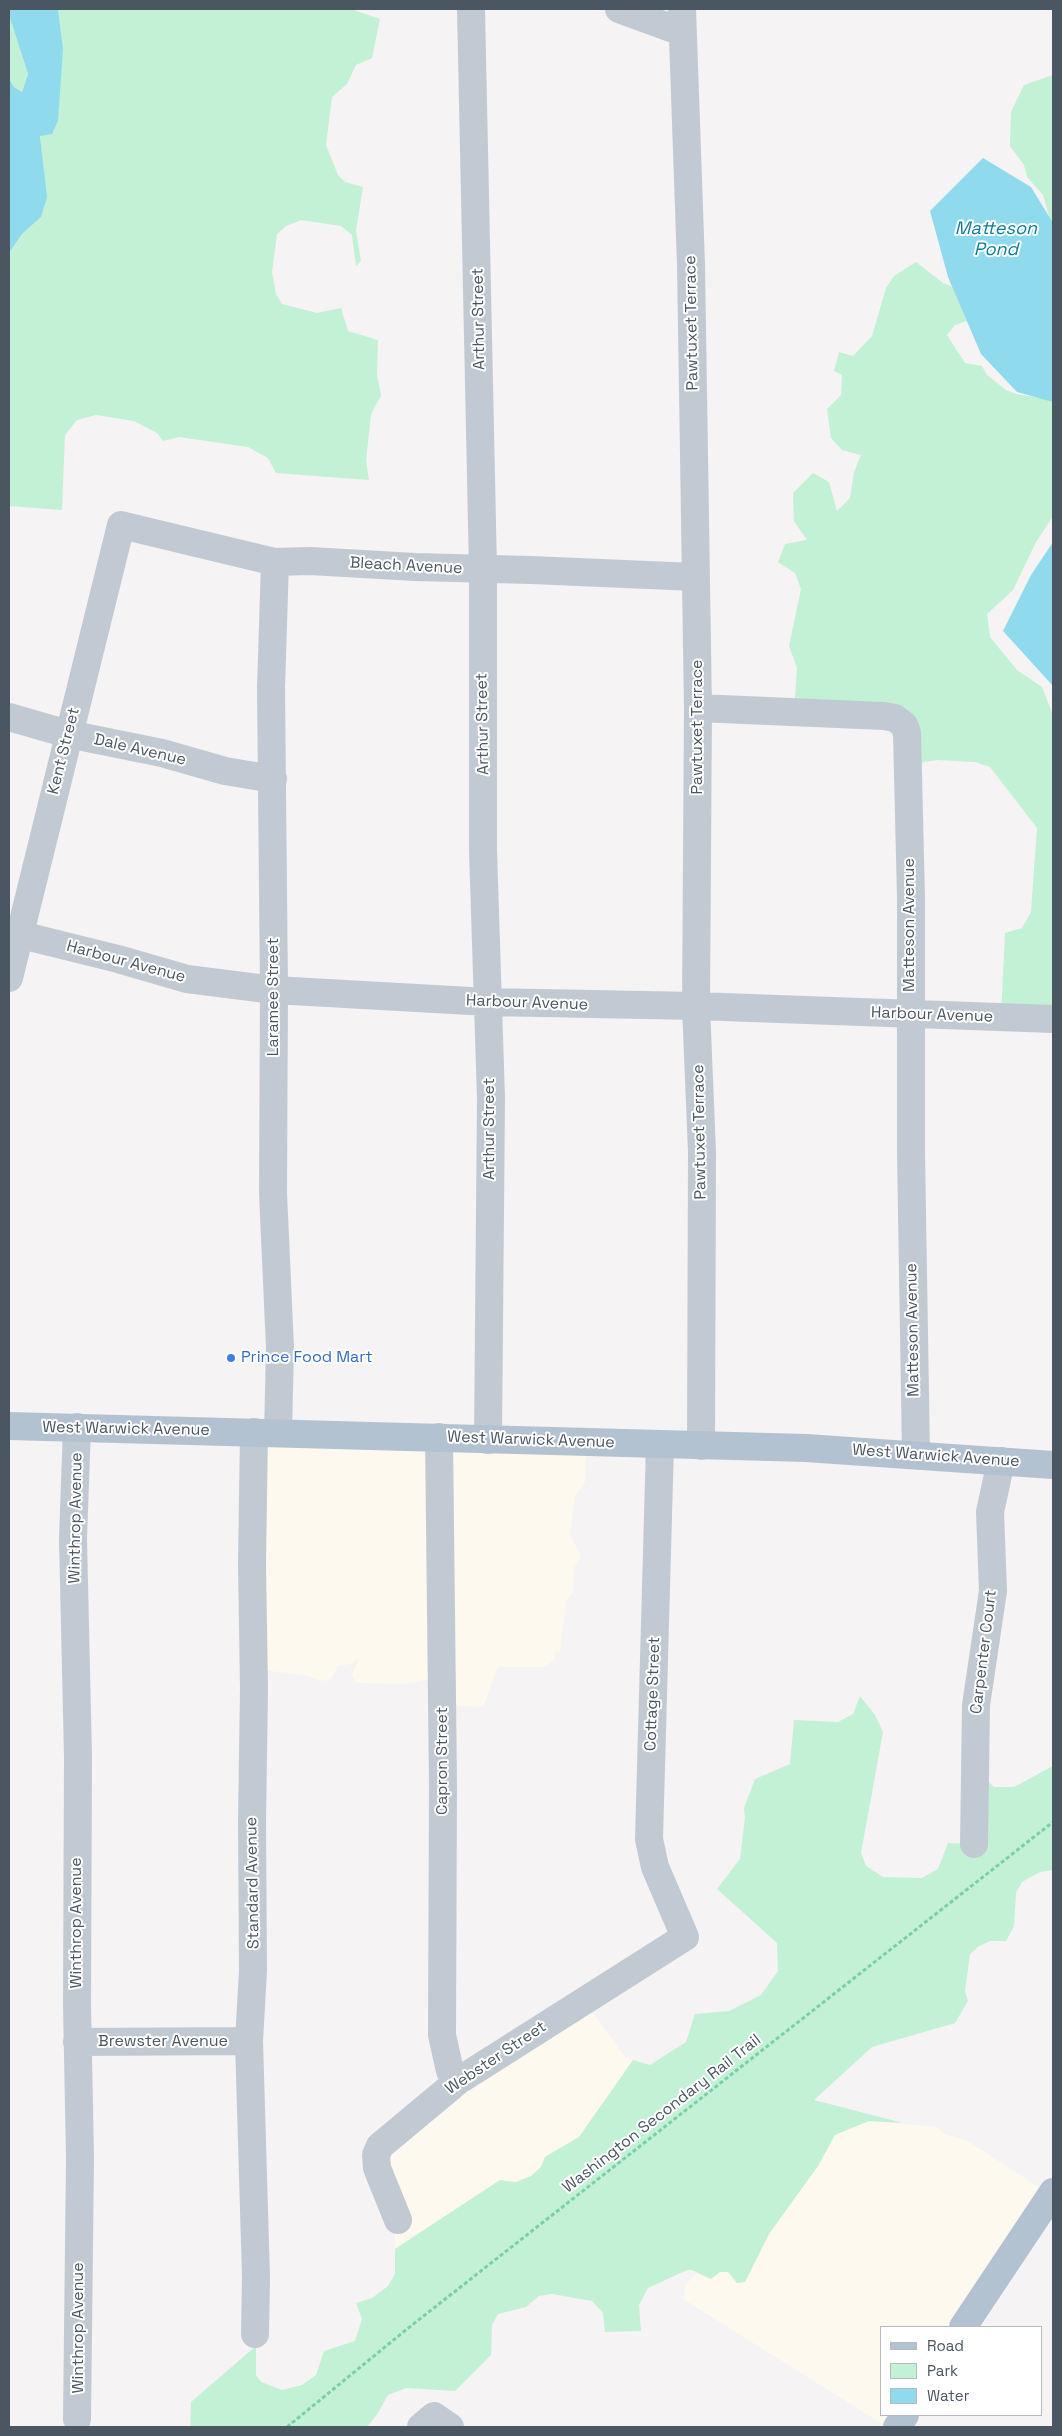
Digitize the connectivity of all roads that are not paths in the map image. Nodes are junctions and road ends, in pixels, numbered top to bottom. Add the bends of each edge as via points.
1 (472, 9) edge
2 (619, 9) edge
3 (682, 20) edge
4 (121, 525) joint
5 (275, 562) junction
6 (483, 570) junction
7 (695, 577) junction
8 (698, 708) junction
9 (9, 717) edge
10 (68, 734) junction
11 (273, 779) junction
12 (15, 933) edge
13 (9, 978) edge
14 (274, 990) junction
15 (488, 1002) junction
16 (696, 1006) junction
17 (910, 1014) junction
18 (1053, 1019) edge
19 (9, 1426) edge
20 (77, 1427) junction
21 (266, 1432) junction
22 (439, 1437) junction
23 (488, 1440) junction
24 (660, 1444) junction
25 (700, 1446) junction
26 (916, 1454) junction
27 (1000, 1460) junction
28 (1053, 1465) edge
29 (974, 1844) dead end
30 (685, 1937) joint
31 (249, 2041) junction
32 (77, 2042) junction
33 (458, 2081) junction
34 (1053, 2192) edge
35 (398, 2220) dead end
36 (964, 2326) edge
37 (255, 2334) dead end
38 (904, 2416) edge
39 (77, 2419) dead end
40 (897, 2427) edge

1 - 6 street, Arthur Street
2 - 3 street
3 - 7 street, Pawtuxet Terrace via 691,265
4 - 5 street, Bleach Avenue
4 - 10 street, Kent Street
5 - 6 street, Bleach Avenue
5 - 11 street, Laramee Street
6 - 7 street, Bleach Avenue
6 - 15 street, Arthur Street via 483,850
7 - 8 street, Pawtuxet Terrace
8 - 16 street, Pawtuxet Terrace
8 - 17 street, Matteson Avenue via 884,716 895,718 904,725 909,757
9 - 10 street, Dale Avenue
10 - 11 street, Dale Avenue
10 - 12 street, Kent Street
11 - 14 street, Laramee Street
12 - 13 street, Kent Street
12 - 14 street, Harbour Avenue via 187,979
14 - 15 street, Harbour Avenue
14 - 21 street, Laramee Street via 273,1193 280,1348
15 - 16 street, Harbour Avenue
15 - 23 street, Arthur Street via 491,1098
16 - 17 street, Harbour Avenue
16 - 25 street, Pawtuxet Terrace via 702,1152
17 - 18 street, Harbour Avenue
17 - 26 street, Matteson Avenue
19 - 20 main road, West Warwick Avenue
20 - 21 main road, West Warwick Avenue
20 - 32 street, Winthrop Avenue via 73,1539 78,1757
21 - 22 main road, West Warwick Avenue
21 - 31 street, Standard Avenue via 252,1564 253,1971
22 - 23 main road, West Warwick Avenue
22 - 33 street, Capron Street via 442,2035 450,2071
23 - 24 main road, West Warwick Avenue
24 - 25 main road, West Warwick Avenue
24 - 30 street, Cottage Street via 649,1840 655,1867
25 - 26 main road, West Warwick Avenue
26 - 27 main road, West Warwick Avenue
27 - 28 main road, West Warwick Avenue
27 - 29 street, Carpenter Court via 990,1512 993,1591 976,1705
30 - 33 street, Webster Street
31 - 32 street, Brewster Avenue
31 - 37 street, Standard Avenue via 256,2258
32 - 39 street, Winthrop Avenue via 80,2158
33 - 35 street, Webster Street via 380,2146 376,2155 377,2168
34 - 36 main road
38 - 40 main road

